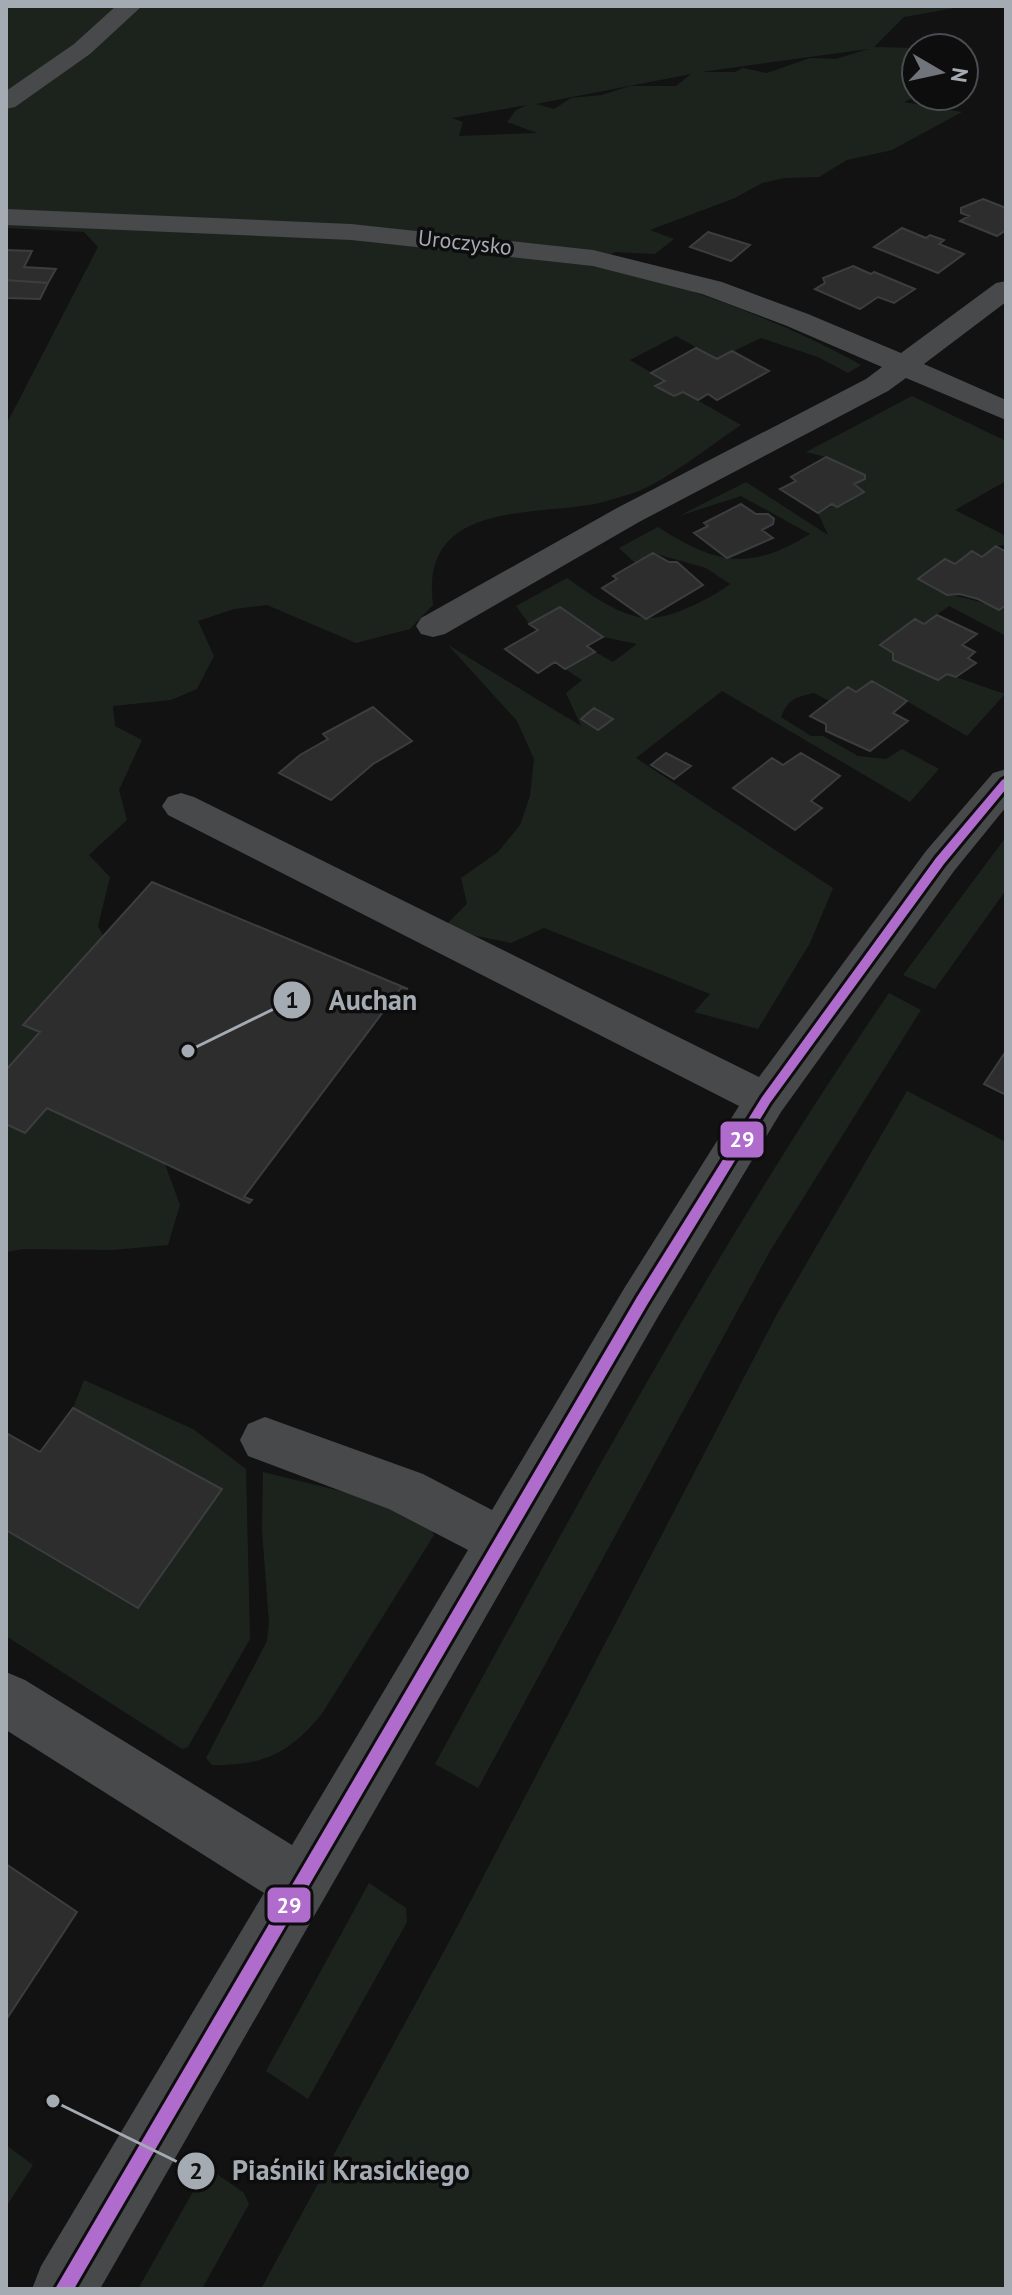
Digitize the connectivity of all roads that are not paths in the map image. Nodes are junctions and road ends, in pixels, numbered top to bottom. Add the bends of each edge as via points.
1 (130, 6) edge
2 (6, 102) edge
3 (6, 217) edge
4 (1006, 289) edge
5 (904, 368) junction
6 (1006, 411) edge
7 (433, 626) dead end
8 (1006, 782) edge
9 (181, 806) dead end
10 (766, 1100) junction
11 (265, 1440) dead end
12 (502, 1541) junction
13 (6, 1699) edge
14 (301, 1883) junction
15 (64, 2289) edge

1 - 2 street via 82,49
3 - 5 street, Uroczysko via 406,236 600,259 729,295
4 - 5 street
5 - 6 street, Uroczysko
5 - 7 street
8 - 10 street via 940,861
9 - 10 street
10 - 12 street
11 - 12 street via 405,1491
12 - 14 street
13 - 14 street
14 - 15 street

